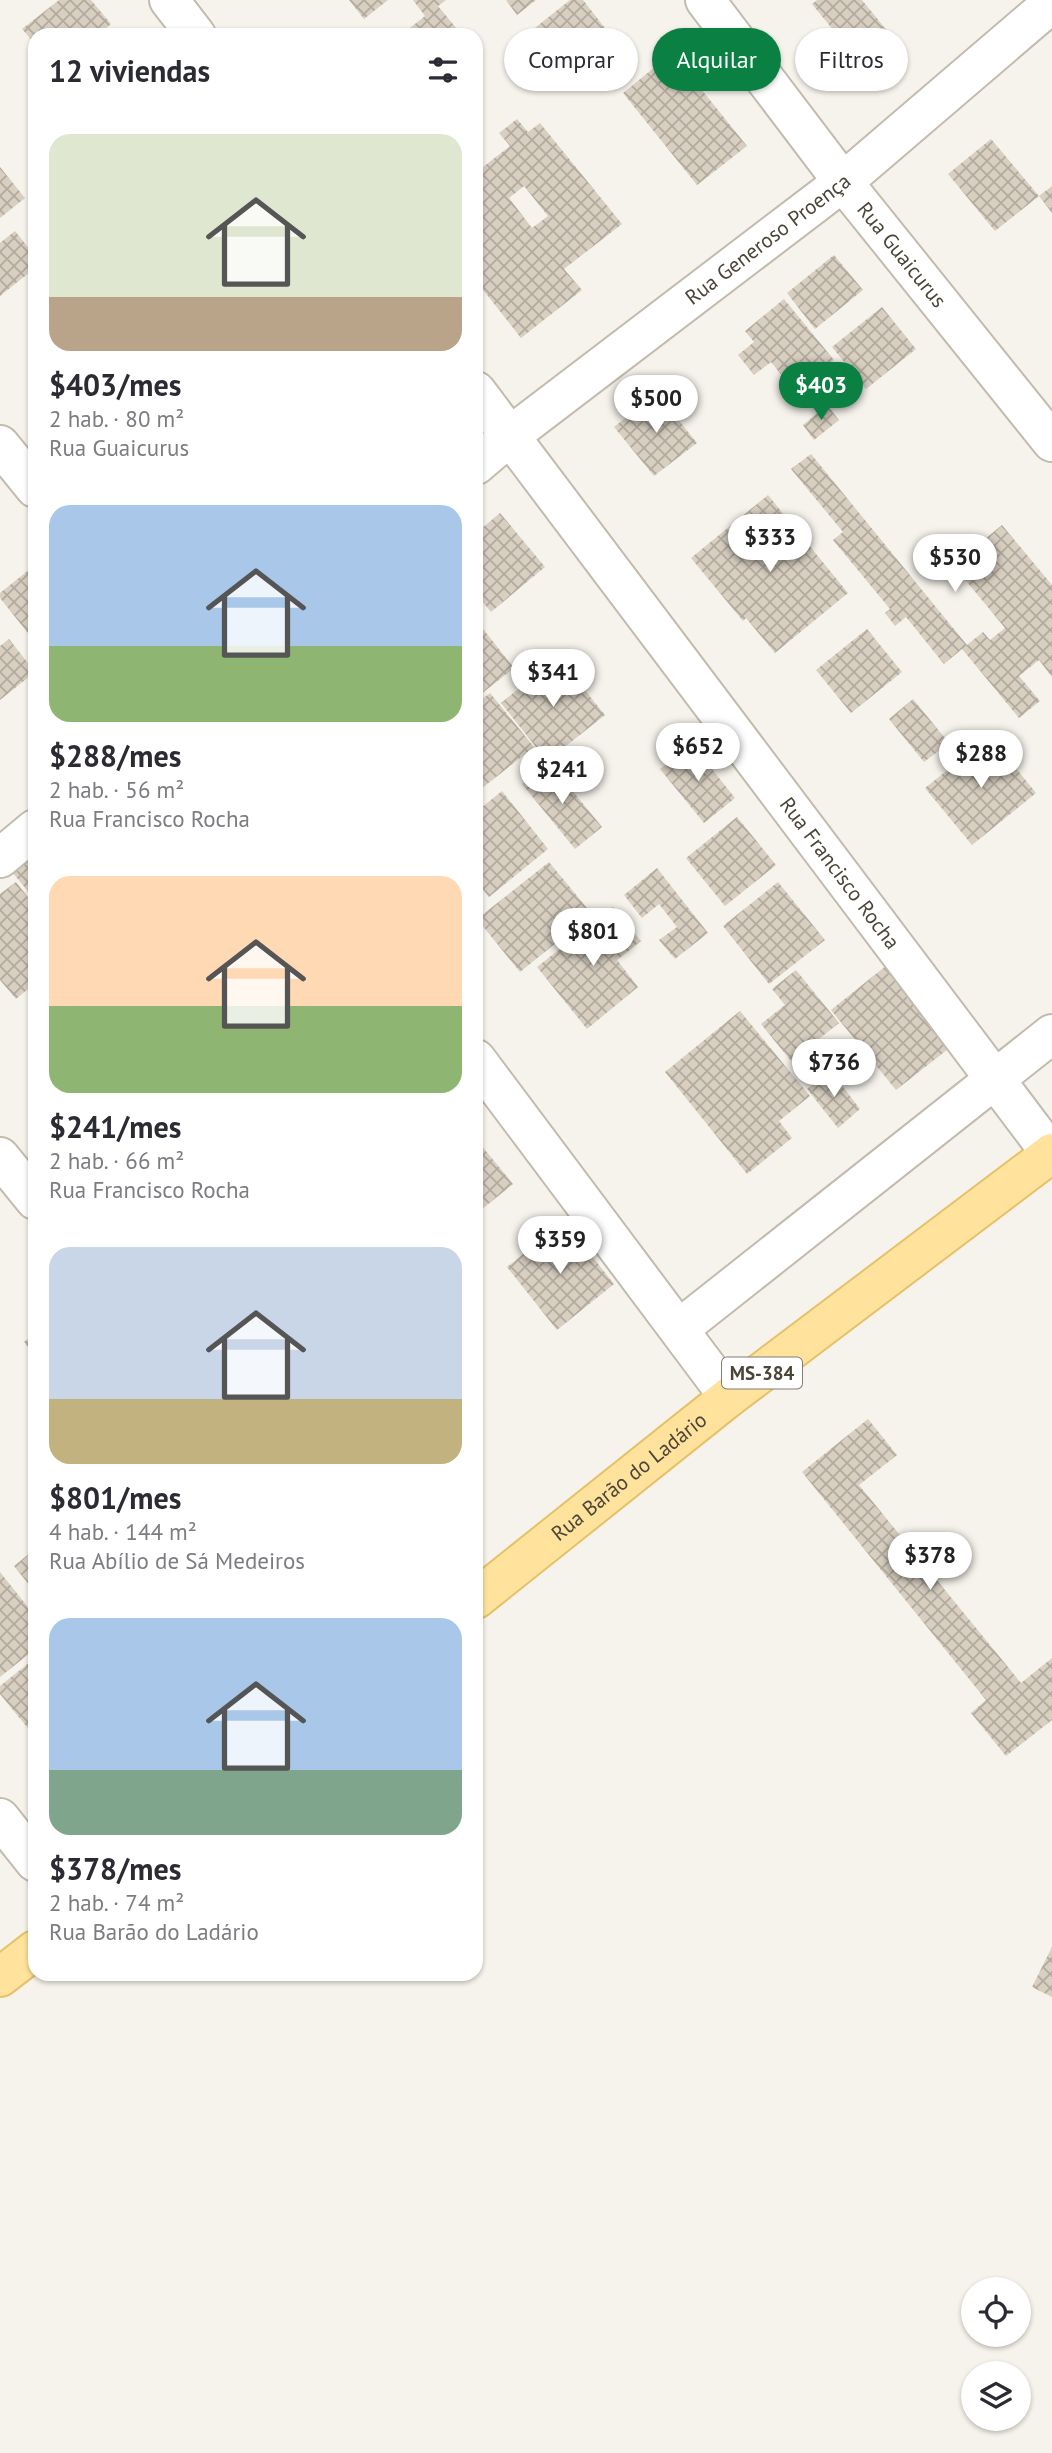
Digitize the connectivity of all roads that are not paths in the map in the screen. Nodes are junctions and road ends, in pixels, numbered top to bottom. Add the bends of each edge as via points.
1 (169, 0) edge
2 (705, 0) edge
3 (1052, 3) edge
4 (191, 28) edge
5 (843, 182) junction
6 (483, 400) edge
7 (511, 435) junction
8 (1052, 442) edge
9 (0, 445) edge
10 (483, 459) edge
11 (28, 479) edge
12 (28, 836) edge
13 (0, 858) edge
14 (1052, 1034) edge
15 (483, 1068) edge
16 (995, 1080) junction
17 (1051, 1154) edge
18 (2, 1165) edge
19 (28, 1193) edge
20 (678, 1329) junction
21 (729, 1397) junction
22 (483, 1592) edge
23 (0, 1818) edge
24 (28, 1853) edge
25 (28, 1955) edge
26 (0, 1977) edge

1 - 4 street
2 - 5 street, Rua Guaicurus
3 - 5 street, Rua Generoso Proença
5 - 7 street, Rua Generoso Proença
5 - 8 street, Rua Guaicurus
6 - 7 street, Rua Francisco Rocha
7 - 10 street, Rua Generoso Proença
7 - 16 street, Rua Francisco Rocha
9 - 11 street
12 - 13 street
14 - 16 street
15 - 20 street
16 - 17 street, Rua Francisco Rocha
16 - 20 street
17 - 21 main road, Rua Barão do Ladário / MS-384
18 - 19 street
20 - 21 street
21 - 22 main road, Rua Barão do Ladário / MS-384
23 - 24 street
25 - 26 main road

